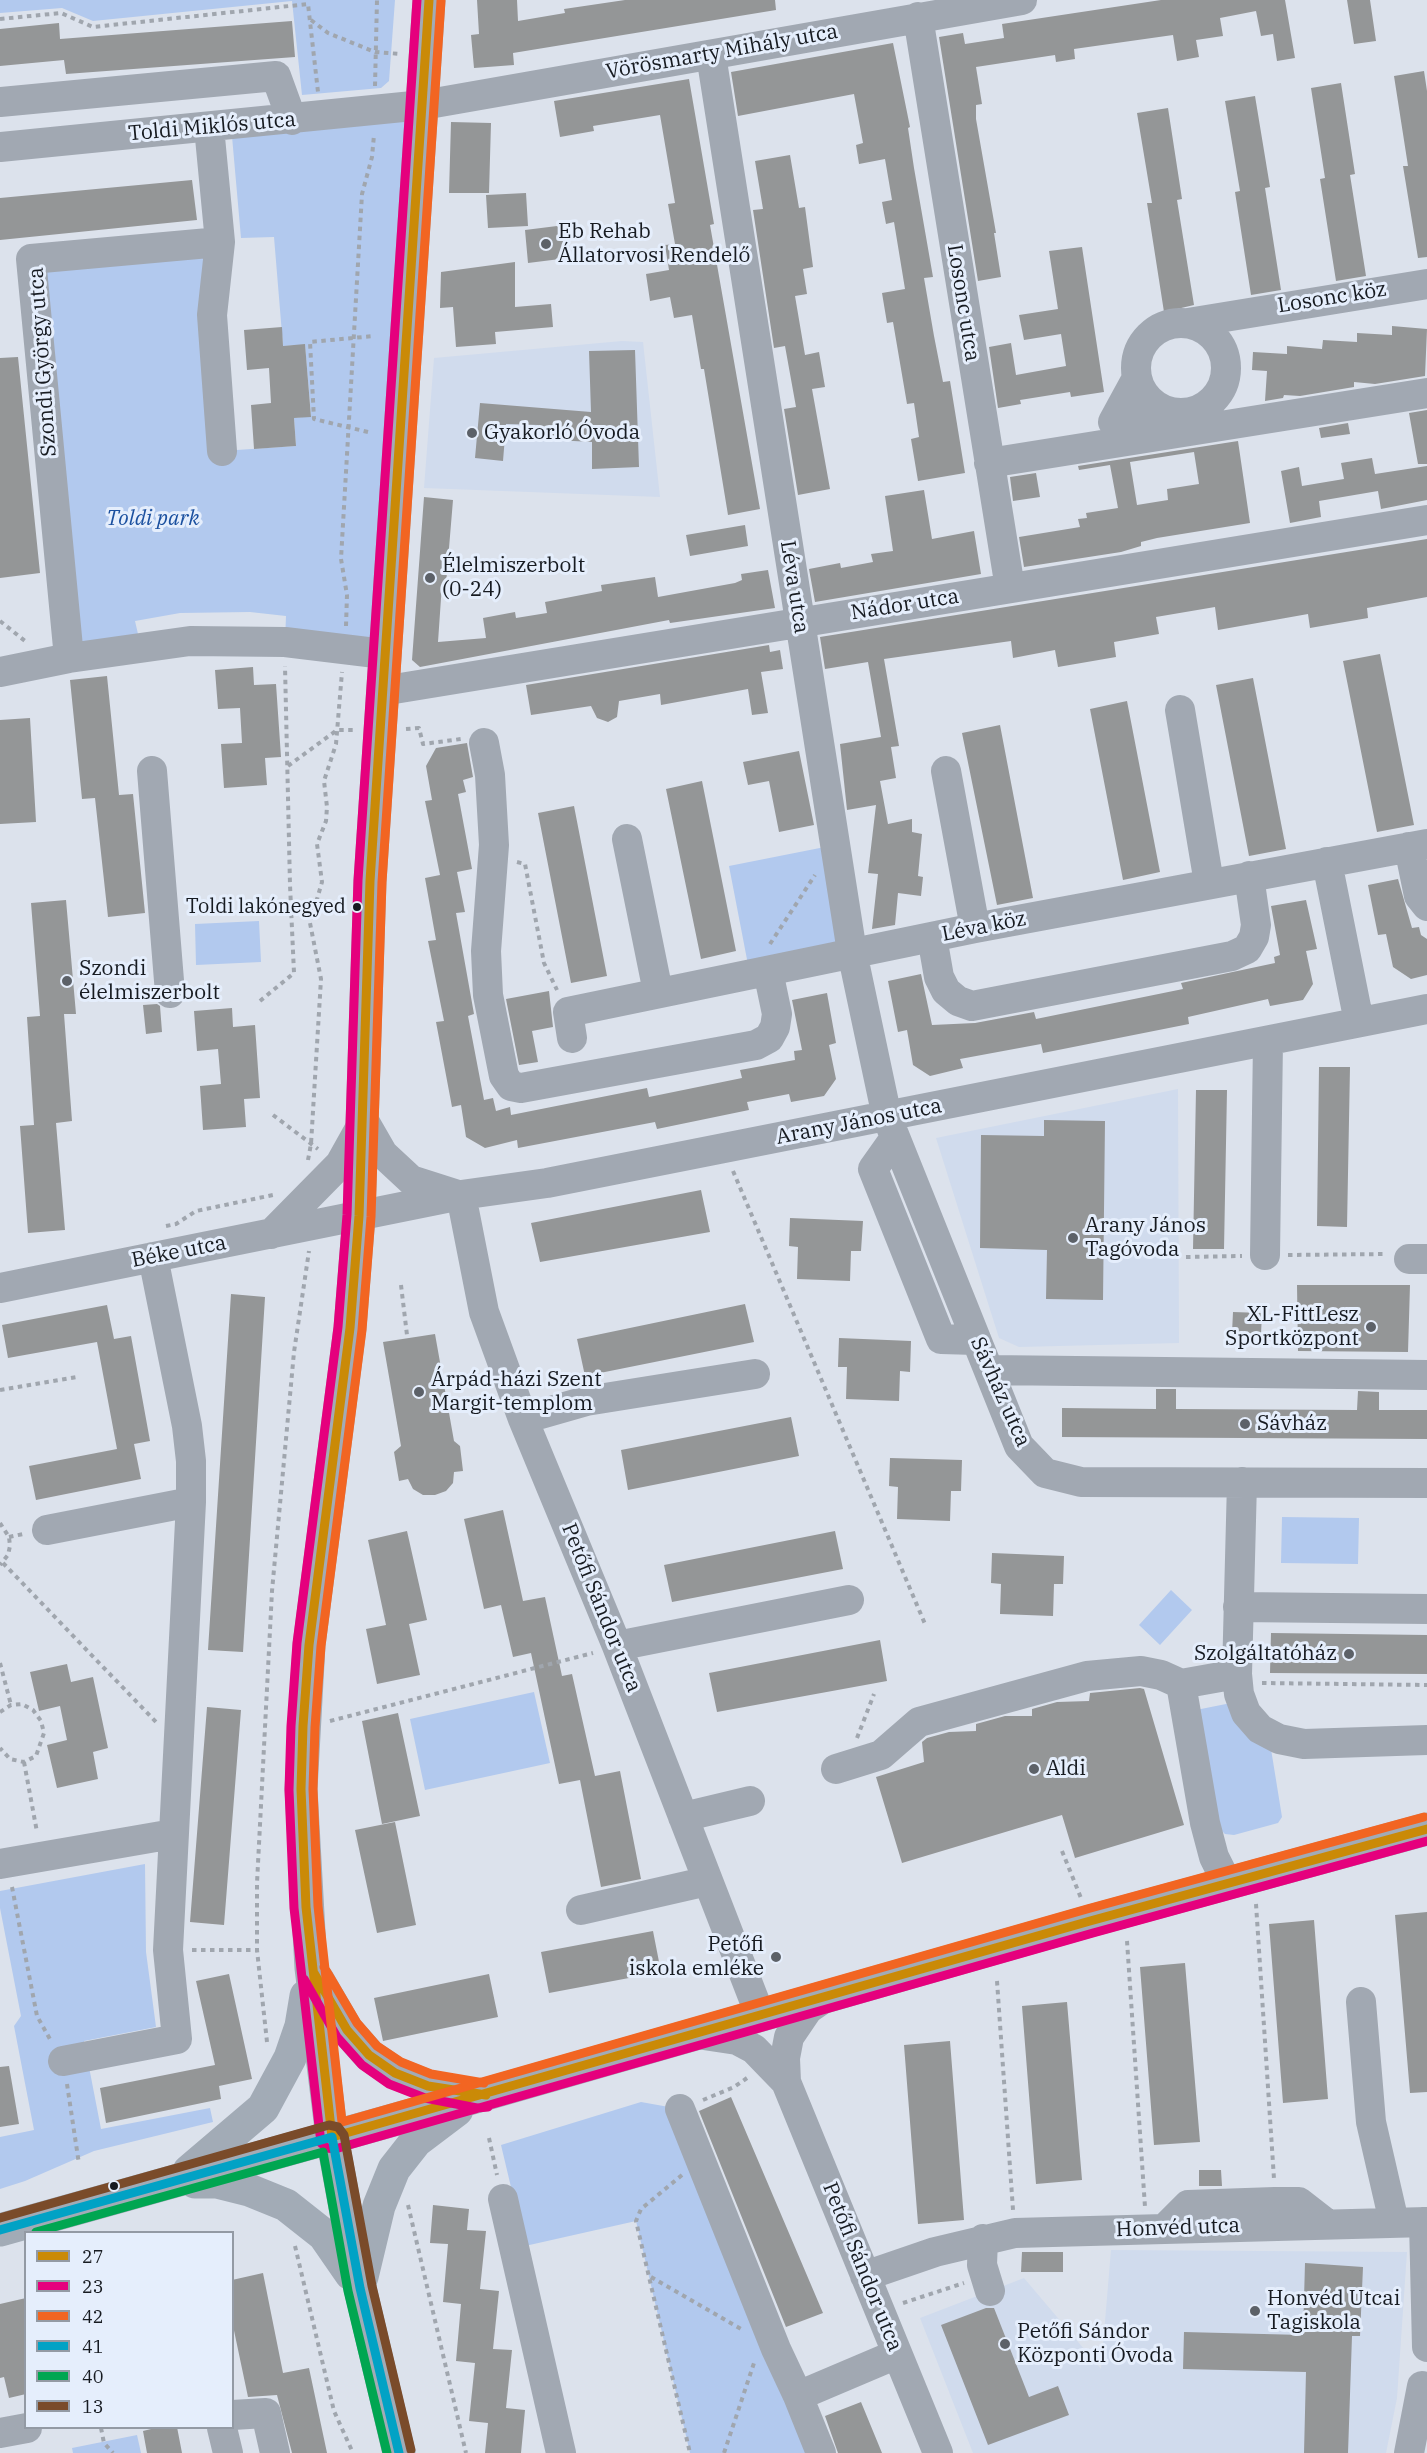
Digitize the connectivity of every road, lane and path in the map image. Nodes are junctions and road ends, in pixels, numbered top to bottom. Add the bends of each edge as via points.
1 (377, 0) edge
2 (429, 0) edge
3 (1022, 0) edge
4 (307, 2) edge
5 (918, 17) junction
6 (0, 19) edge
7 (310, 20) junction
8 (375, 52) junction
9 (425, 55) junction
10 (711, 56) junction
11 (0, 102) edge
12 (423, 105) junction
13 (375, 111) junction
14 (306, 118) junction
15 (209, 127) junction
16 (0, 147) edge
17 (220, 242) junction
18 (1427, 284) edge
19 (1237, 313) junction
20 (1188, 323) junction
21 (374, 336) dead end
22 (356, 337) junction
23 (1137, 378) junction
24 (1228, 390) junction
25 (1427, 393) edge
26 (1189, 412) junction
27 (350, 428) junction
28 (368, 432) dead end
29 (1111, 436) junction
30 (222, 451) dead end
31 (988, 463) junction
32 (1427, 520) edge
33 (1010, 588) junction
34 (799, 623) junction
35 (285, 642) junction
36 (344, 650) junction
37 (384, 654) junction
38 (69, 658) junction
39 (0, 672) edge
40 (382, 691) junction
41 (1179, 710) dead end
42 (337, 730) junction
43 (380, 730) junction
44 (478, 740) joint
45 (288, 766) junction
46 (152, 771) dead end
47 (946, 771) dead end
48 (627, 839) dead end
49 (835, 845) junction
50 (1418, 845) edge
51 (1328, 862) junction
52 (525, 864) dead end
53 (1249, 876) junction
54 (1209, 883) junction
55 (1427, 906) edge
56 (975, 928) junction
57 (932, 937) junction
58 (852, 952) junction
59 (759, 973) junction
60 (658, 992) junction
61 (170, 993) dead end
62 (260, 1001) dead end
63 (1427, 1009) edge
64 (1359, 1022) junction
65 (570, 1025) joint
66 (1268, 1041) junction
67 (273, 1115) dead end
68 (364, 1121) junction
69 (891, 1128) junction
70 (311, 1144) junction
71 (724, 1148) junction
72 (318, 1149) dead end
73 (305, 1168) dead end
74 (277, 1193) dead end
75 (461, 1195) junction
76 (359, 1216) junction
77 (176, 1224) dead end
78 (312, 1226) junction
79 (271, 1234) junction
80 (1265, 1255) junction
81 (153, 1257) junction
82 (1186, 1257) dead end
83 (1418, 1259) edge
84 (401, 1285) dead end
85 (0, 1288) edge
86 (407, 1335) dead end
87 (988, 1370) junction
88 (755, 1374) dead end
89 (1427, 1375) edge
90 (77, 1377) dead end
91 (0, 1390) edge
92 (523, 1419) junction
93 (1242, 1482) junction
94 (1427, 1483) edge
95 (191, 1502) junction
96 (0, 1523) edge
97 (47, 1530) dead end
98 (1, 1564) edge
99 (849, 1600) dead end
100 (1238, 1607) junction
101 (1427, 1609) edge
102 (925, 1624) dead end
103 (617, 1646) junction
104 (0, 1663) edge
105 (1247, 1678) junction
106 (1180, 1684) junction
107 (1427, 1685) edge
108 (874, 1694) dead end
109 (11, 1705) junction
110 (0, 1712) edge
111 (303, 1726) junction
112 (1427, 1740) edge
113 (179, 1746) junction
114 (0, 1748) edge
115 (24, 1762) junction
116 (847, 1765) joint
117 (750, 1801) dead end
118 (683, 1817) junction
119 (1427, 1829) edge
120 (173, 1834) junction
121 (1062, 1851) dead end
122 (42, 1856) junction
123 (4, 1863) edge
124 (708, 1881) junction
125 (1227, 1883) junction
126 (1256, 1904) dead end
127 (581, 1910) dead end
128 (1090, 1921) junction
129 (1127, 1941) dead end
130 (168, 1950) junction
131 (257, 1950) junction
132 (311, 1968) junction
133 (997, 1981) dead end
134 (828, 1995) junction
135 (1361, 2002) dead end
136 (760, 2015) junction
137 (697, 2034) junction
138 (268, 2047) dead end
139 (63, 2061) junction
140 (777, 2072) junction
141 (479, 2096) junction
142 (681, 2109) joint
143 (332, 2137) junction
144 (489, 2138) dead end
145 (493, 2155) dead end
146 (701, 2159) junction
147 (79, 2164) dead end
148 (175, 2182) junction
149 (503, 2199) dead end
150 (407, 2200) dead end
151 (1275, 2202) junction
152 (286, 2205) junction
153 (1394, 2222) junction
154 (1426, 2222) edge
155 (1326, 2223) junction
156 (1156, 2228) junction
157 (0, 2230) edge
158 (1015, 2233) junction
159 (983, 2239) junction
160 (865, 2276) junction
161 (650, 2277) junction
162 (987, 2284) joint
163 (360, 2288) junction
164 (879, 2311) junction
165 (1427, 2347) edge
166 (776, 2349) junction
167 (897, 2354) junction
168 (1422, 2386) dead end
169 (798, 2396) junction
170 (234, 2415) edge
171 (24, 2428) edge
172 (101, 2429) edge
173 (222, 2429) edge
174 (0, 2433) edge
175 (113, 2453) edge
176 (228, 2453) edge
177 (275, 2453) edge
178 (353, 2453) edge
179 (399, 2453) edge
180 (466, 2453) edge
181 (561, 2453) edge
182 (690, 2453) edge
183 (724, 2453) edge
184 (820, 2453) edge
185 (938, 2453) edge
186 (1409, 2453) edge

1 - 8 path
2 - 9 main road
3 - 5 street, Vörösmarty Mihály utca
4 - 6 path via 93,27 61,13
4 - 7 path
5 - 10 street, Vörösmarty Mihály utca
5 - 31 street, Losonc utca
7 - 8 path via 328,33
7 - 14 path
8 - 9 path
8 - 13 path
9 - 12 main road
10 - 12 street, Vörösmarty Mihály utca
10 - 34 street, Léva utca
11 - 14 street via 276,76
12 - 13 street, Toldi Miklós utca
12 - 37 main road
13 - 14 street, Toldi Miklós utca
13 - 22 path via 372,157 362,194
14 - 15 street, Toldi Miklós utca
15 - 16 street, Toldi Miklós utca
15 - 17 street
17 - 30 street via 212,315
17 - 38 street, Szondi György utca via 32,259
18 - 19 street, Losonc köz
19 - 20 street, Losonc köz
19 - 24 street
20 - 23 street via 1162,327 1149,336 1140,349
20 - 24 street via 1215,338
21 - 22 path
22 - 27 path
22 - 27 path via 310,342 315,419
23 - 26 street via 1153,404 1166,411
23 - 29 street
24 - 25 street
24 - 26 street via 1220,392 1210,404
24 - 29 street
26 - 29 street
27 - 28 path
27 - 36 path via 341,559 348,606
29 - 31 street
31 - 33 street, Losonc utca
32 - 33 street, Nádor utca
33 - 34 street, Nádor utca
34 - 40 street, Nádor utca
34 - 49 street, Léva utca
35 - 36 street
35 - 38 street via 190,641
35 - 45 path
36 - 37 street
36 - 42 path
37 - 40 main road
38 - 39 street
40 - 43 main road
41 - 54 street
42 - 43 path
42 - 45 path
42 - 70 path via 324,781 326,820 317,844 322,882 310,923 321,979
43 - 44 path via 419,728 423,744
43 - 68 main road via 370,881
44 - 59 street via 490,776 494,845 486,951 488,995 504,1076 511,1086 522,1088 756,1045 769,1038 777,1014
45 - 62 path via 294,973
46 - 61 street
47 - 56 street
48 - 60 street
49 - 58 street, Léva utca
49 - 59 path
50 - 51 street, Léva köz
50 - 55 street via 1419,896
51 - 53 street, Léva köz
51 - 64 street
52 - 65 path via 544,963
53 - 54 street, Léva köz
53 - 57 street via 1254,937 1247,949 1209,961 972,1006 958,1002 946,991 939,977
54 - 56 street, Léva köz
56 - 57 street, Léva köz
57 - 58 street, Léva köz
58 - 59 street, Léva köz
58 - 69 street, Léva utca
59 - 60 street, Léva köz
60 - 65 street, Léva köz
63 - 64 street, Arany János utca
64 - 66 street, Arany János utca
66 - 69 street, Arany János utca
66 - 80 street
67 - 70 path
68 - 75 street via 383,1154 411,1180
68 - 76 main road
68 - 79 street via 340,1164
69 - 71 street, Arany János utca
69 - 87 street, Sávház utca
70 - 72 path
70 - 73 path
71 - 75 street, Arany János utca via 547,1183
71 - 102 path
74 - 77 path via 196,1211
75 - 76 street, Arany János utca
75 - 92 street, Petőfi Sándor utca via 484,1312
76 - 78 street, Béke utca
76 - 111 main road via 350,1328 309,1644
78 - 79 street, Béke utca
78 - 131 path via 294,1352 272,1591
79 - 81 street, Béke utca
80 - 82 path
80 - 83 path via 1401,1254
81 - 85 street, Béke utca
81 - 95 street via 187,1426
84 - 86 path
87 - 89 street
87 - 93 street, Sávház utca via 1019,1446 1045,1473 1081,1482
88 - 92 street via 586,1401
90 - 91 path
92 - 103 street, Petőfi Sándor utca
93 - 94 street, Sávház utca
93 - 100 street
95 - 97 street
95 - 113 street
96 - 98 path via 10,1546
98 - 113 path
99 - 103 street
100 - 101 street
100 - 105 street
103 - 111 path
103 - 118 street, Petőfi Sándor utca
104 - 109 path
105 - 106 street
105 - 107 path
105 - 112 street via 1239,1694 1246,1713 1260,1729 1279,1739 1304,1744
106 - 116 street via 1141,1671 1087,1676 919,1722 881,1755
106 - 125 street via 1205,1823 1214,1857
108 - 116 path
109 - 110 path
109 - 115 path via 22,1704 33,1710 44,1733 36,1756
111 - 132 main road via 301,1789
113 - 120 street
114 - 115 path via 10,1759
115 - 122 path
117 - 118 street
118 - 124 street, Petőfi Sándor utca
119 - 125 main road
120 - 122 street
120 - 130 street
121 - 128 path
122 - 123 street
123 - 139 path via 37,2016
124 - 127 street
124 - 136 street, Petőfi Sándor utca
125 - 128 main road
126 - 151 path
128 - 134 main road
129 - 156 path
130 - 131 path
130 - 139 street via 177,2039
131 - 138 path
132 - 141 main road via 346,2030 369,2055 395,2073 428,2086
132 - 143 main road
132 - 148 main road via 301,2026 290,2058 263,2108
133 - 158 path
134 - 136 main road
134 - 140 street via 796,2022
135 - 153 street via 1371,2122
136 - 137 main road
137 - 140 street via 737,2040 754,2049
137 - 141 main road
139 - 147 path
140 - 142 path
140 - 160 street, Petőfi Sándor utca
141 - 143 main road
141 - 163 main road via 442,2119 394,2169 379,2206
142 - 146 street
143 - 148 main road
143 - 163 main road
144 - 145 path
146 - 161 path via 638,2215 636,2221
146 - 166 street
148 - 152 main road via 217,2182
148 - 157 main road
149 - 181 street
150 - 180 path
151 - 155 street via 1299,2202
151 - 156 street via 1188,2205
152 - 163 main road via 324,2235
152 - 178 path via 334,2411
153 - 154 street, Honvéd utca
153 - 155 street, Honvéd utca
154 - 165 street
155 - 156 street, Honvéd utca
156 - 158 street, Honvéd utca
158 - 159 street, Honvéd utca
159 - 160 street, Honvéd utca
159 - 162 street via 981,2253
160 - 164 street, Petőfi Sándor utca
161 - 166 path
161 - 182 path
162 - 164 path
163 - 179 main road
164 - 167 street, Petőfi Sándor utca
166 - 169 street
166 - 183 path via 756,2359
167 - 169 street
167 - 185 street, Petőfi Sándor utca
168 - 186 street
169 - 184 street
170 - 177 street via 266,2413
171 - 174 street
172 - 175 path via 104,2443
173 - 176 street

